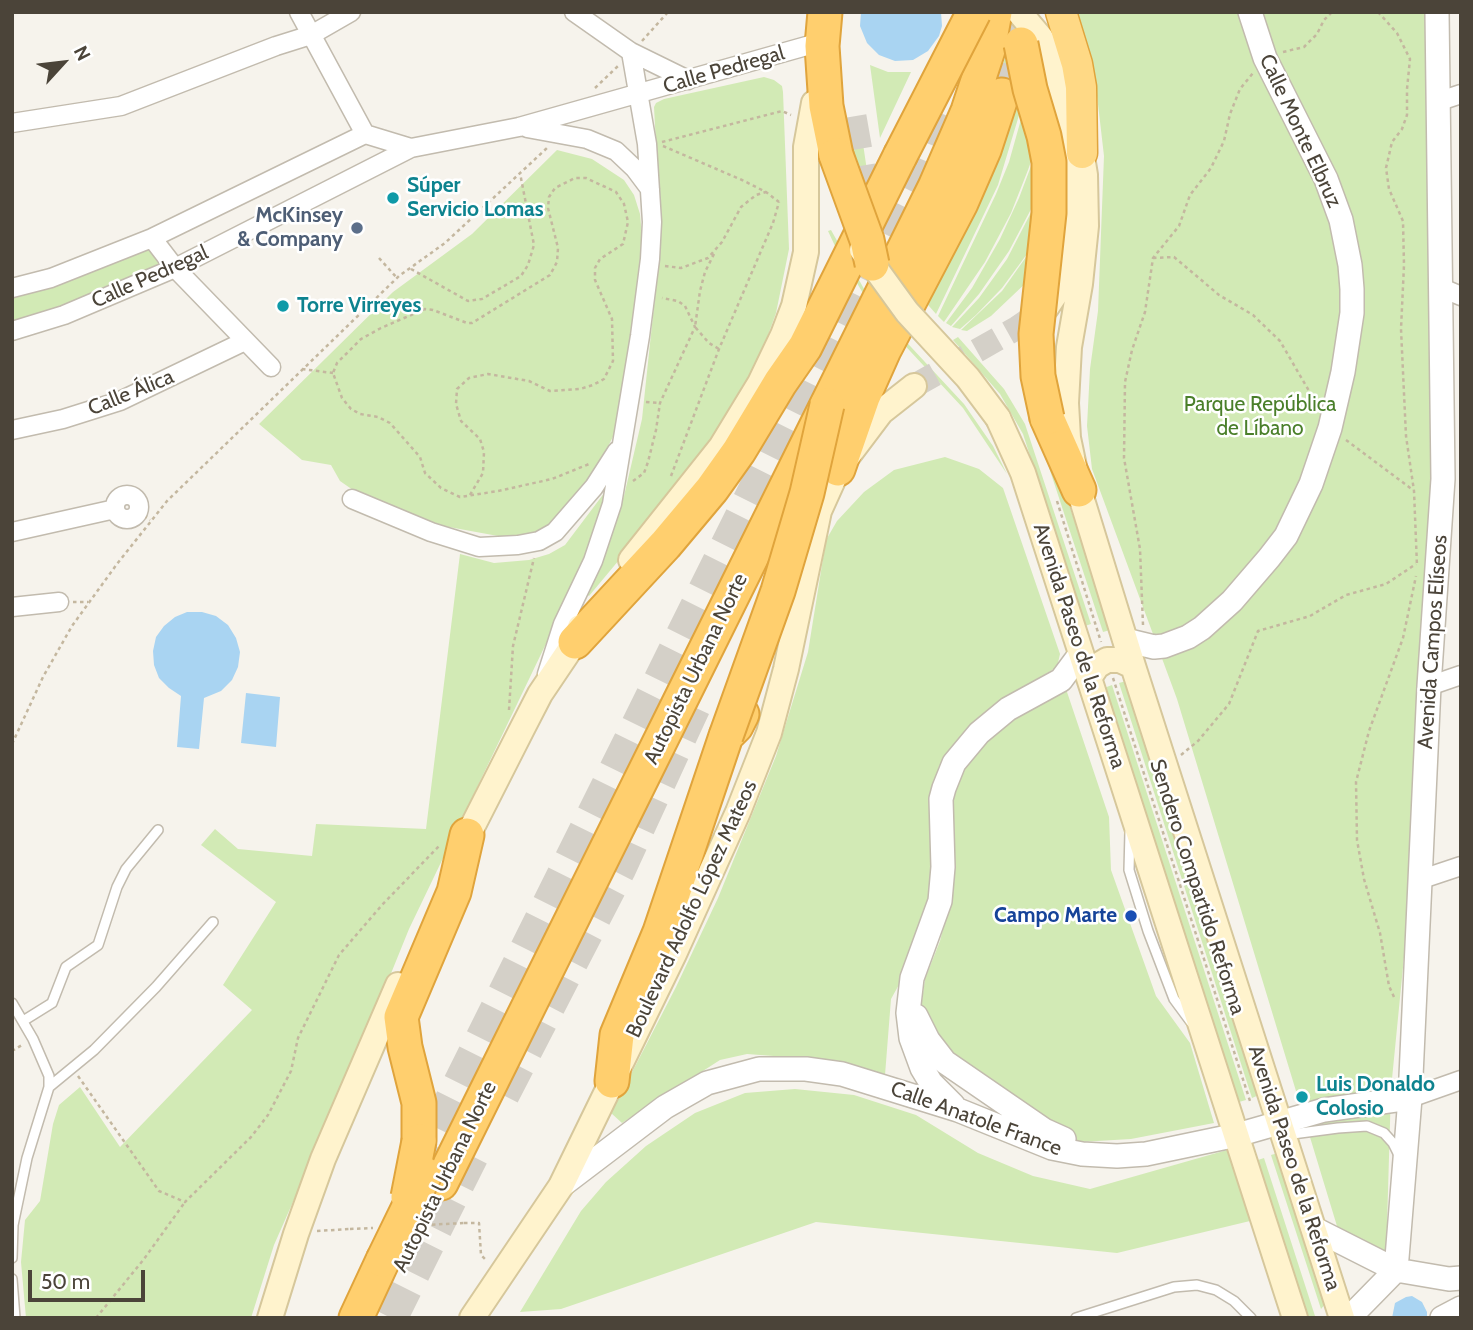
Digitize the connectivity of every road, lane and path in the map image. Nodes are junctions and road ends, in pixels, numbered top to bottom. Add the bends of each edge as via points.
1 (299, 12) edge
2 (351, 12) edge
3 (574, 12) edge
4 (668, 12) edge
5 (810, 12) edge
6 (825, 12) edge
7 (847, 12) edge
8 (975, 12) edge
9 (995, 12) edge
10 (1061, 12) edge
11 (1250, 12) edge
12 (1332, 12) edge
13 (1378, 12) edge
14 (1437, 12) edge
15 (1018, 23) edge
16 (311, 35) junction
17 (942, 46) dead end
18 (631, 52) junction
19 (817, 56) junction
20 (1265, 58) junction
21 (688, 80) junction
22 (591, 91) dead end
23 (638, 95) junction
24 (1002, 95) tunnel mouth
25 (1450, 97) edge
26 (814, 103) junction
27 (782, 111) dead end
28 (850, 117) tunnel mouth
29 (12, 123) edge
30 (519, 127) junction
31 (365, 134) junction
32 (551, 144) dead end
33 (411, 149) junction
34 (1074, 158) junction
35 (520, 173) junction
36 (650, 189) junction
37 (766, 192) junction
38 (152, 237) junction
39 (716, 251) junction
40 (379, 258) dead end
41 (1153, 258) junction
42 (650, 259) junction
43 (872, 264) junction
44 (175, 268) junction
45 (410, 268) junction
46 (397, 278) junction
47 (12, 288) edge
48 (1454, 289) edge
49 (645, 298) junction
50 (1046, 308) tunnel mouth
51 (695, 327) junction
52 (12, 331) edge
53 (245, 341) junction
54 (719, 349) junction
55 (271, 367) dead end
56 (302, 369) junction
57 (333, 373) junction
58 (780, 383) junction
59 (914, 386) tunnel mouth
60 (827, 405) junction
61 (1056, 411) junction
62 (1330, 428) junction
63 (12, 430) edge
64 (619, 447) junction
65 (838, 469) junction
66 (1452, 476) edge
67 (616, 480) junction
68 (1066, 491) junction
69 (1414, 491) junction
70 (470, 495) junction
71 (352, 499) dead end
72 (676, 505) junction
73 (819, 511) junction
74 (144, 516) junction
75 (12, 533) edge
76 (539, 541) junction
77 (1416, 564) junction
78 (60, 602) dead end
79 (12, 607) edge
80 (769, 619) junction
81 (575, 642) junction
82 (1117, 650) junction
83 (763, 660) junction
84 (1461, 675) edge
85 (1089, 678) junction
86 (1115, 684) dead end
87 (1429, 686) junction
88 (540, 694) junction
89 (509, 715) dead end
90 (726, 736) junction
91 (12, 744) edge
92 (1164, 762) junction
93 (158, 830) dead end
94 (455, 839) junction
95 (1461, 866) edge
96 (1419, 880) junction
97 (214, 922) dead end
98 (910, 989) junction
99 (1395, 998) dead end
100 (12, 1003) edge
101 (23, 1021) junction
102 (403, 1032) junction
103 (73, 1068) junction
104 (1461, 1080) edge
105 (612, 1081) junction
106 (49, 1087) junction
107 (1410, 1098) junction
108 (1249, 1099) dead end
109 (958, 1110) junction
110 (1281, 1129) junction
111 (1237, 1135) junction
112 (1098, 1155) junction
113 (1403, 1173) junction
114 (561, 1186) junction
115 (312, 1191) junction
116 (185, 1202) junction
117 (405, 1214) junction
118 (464, 1223) dead end
119 (1313, 1228) junction
120 (333, 1229) dead end
121 (350, 1229) dead end
122 (12, 1258) edge
123 (1396, 1270) junction
124 (503, 1274) junction
125 (1461, 1278) edge
126 (12, 1279) edge
127 (1461, 1308) edge
128 (15, 1318) edge
129 (96, 1318) edge
130 (270, 1318) edge
131 (356, 1318) edge
132 (376, 1318) edge
133 (472, 1318) edge
134 (1076, 1318) edge
135 (1251, 1318) edge
136 (1295, 1318) edge
137 (1342, 1318) edge
138 (1349, 1318) edge
139 (1442, 1318) edge

1 - 16 street
2 - 16 street
3 - 18 street
4 - 18 path
5 - 19 main road, Avenida Paseo de la Reforma
6 - 19 highway
7 - 28 highway via 845,82
8 - 58 highway, bridge via 805,347
8 - 117 highway, Autopista Urbana Norte, bridge via 956,89 894,231
9 - 60 highway, Autopista Urbana Norte via 988,50 955,143
10 - 34 highway via 1082,99
11 - 20 street, Calle Monte Elbruz
12 - 20 path via 1304,47
13 - 69 path via 1397,33 1410,59 1407,115 1392,142 1386,168 1389,189 1403,221 1401,329 1406,436
14 - 25 street, Avenida Campos Elíseos
15 - 34 main road, bridge
15 - 61 highway, bridge via 1049,174 1036,334 1038,376
16 - 29 street via 121,106
16 - 31 street
17 - 58 highway via 810,307
18 - 21 street
18 - 22 path
18 - 23 street, Calle Pedregal
19 - 21 street, Calle Pedregal
19 - 26 main road, Avenida Paseo de la Reforma
19 - 43 highway, bridge via 836,155
20 - 41 path via 1240,89 1224,141 1190,195 1179,226
20 - 62 street, Calle Monte Elbruz via 1326,179 1346,242 1352,313
21 - 23 street, Calle Pedregal
23 - 30 street, Calle Pedregal
23 - 36 street, Calle Pedregal
24 - 65 highway via 961,203 863,397
25 - 48 street, Avenida Campos Elíseos
26 - 43 main road, Avenida Paseo de la Reforma, bridge via 823,158 844,217
26 - 72 main road via 806,147 806,252 794,306 747,406
27 - 37 path via 657,143
30 - 33 street, Calle Pedregal
30 - 36 street, Calle Pedregal via 587,139 616,151
31 - 33 street
31 - 38 street, Calle Pedregal
32 - 35 path
33 - 44 street, Calle Pedregal
34 - 50 main road via 1064,262
34 - 61 main road via 1086,201 1086,226
35 - 45 path via 445,243
35 - 45 path via 534,245 521,276 482,299 468,301
36 - 42 street, Calle Pedregal
37 - 39 path via 741,207
37 - 54 path via 779,202 773,223
38 - 44 street
38 - 47 street, Calle Pedregal via 51,278
39 - 42 path via 681,268
39 - 51 path via 705,272
40 - 46 path
41 - 62 path via 1174,257 1219,295 1253,315 1280,341
41 - 82 path via 1125,382 1124,458 1140,549
42 - 49 street, Calle Pedregal
43 - 82 main road, Avenida Paseo de la Reforma, bridge via 907,312 984,397
44 - 52 street, Calle Pedregal via 64,315
44 - 53 street
45 - 46 path
46 - 56 path
48 - 66 street, Avenida Campos Elíseos
49 - 51 path via 678,301
49 - 64 street, Calle Pedregal
51 - 54 path
51 - 67 path via 660,403 653,447 643,473 632,481
53 - 55 street
53 - 63 street, Calle Álica via 120,401
54 - 72 path via 670,480
56 - 57 path
56 - 74 path
57 - 70 path via 351,409 390,422 441,488 460,497
57 - 70 path via 361,339 381,328 425,309 472,323 550,275 558,248 549,197 565,181 586,178 616,192 624,204 627,232 623,244 600,259 595,268 595,280 612,318 614,349 609,372 593,385 550,391 502,375 469,378 457,389 456,404 461,421 480,439 484,452 484,473
58 - 81 highway via 712,489
59 - 65 main road, Boulevard Adolfo López Mateos via 881,412
60 - 80 highway, bridge via 807,493
60 - 132 highway, Autopista Urbana Norte, bridge
61 - 68 highway
62 - 69 path
62 - 82 street, Calle Monte Elbruz via 1318,467 1286,536 1216,617 1188,637 1164,646
64 - 67 street, Calle Pedregal
64 - 70 path via 552,479
64 - 76 street via 573,514
65 - 73 main road, Boulevard Adolfo López Mateos
66 - 87 street, Avenida Campos Elíseos
67 - 88 street, Calle Pedregal via 593,561 563,624
68 - 82 main road, Avenida Paseo de la Reforma
68 - 82 path via 1095,623
69 - 77 path
71 - 76 street via 479,547
72 - 81 main road via 587,612
73 - 83 highway via 805,532
73 - 105 main road, Boulevard Adolfo López Mateos via 769,733 674,954
74 - 75 street via 128,494 116,501 115,509
74 - 91 path via 59,646
76 - 89 path via 513,646
77 - 92 path via 1386,584 1346,595 1310,616 1258,632 1229,704 1186,752
77 - 99 path via 1403,638 1369,730 1356,782 1359,853
78 - 79 street
80 - 83 highway, bridge
80 - 90 highway, bridge
81 - 88 main road
82 - 85 main road, Avenida Paseo de la Reforma
82 - 85 main road via 1120,660 1107,660
82 - 92 main road, Avenida Paseo de la Reforma
82 - 98 street via 1008,709 954,762 942,799 940,901
83 - 90 highway via 743,712
84 - 87 street
85 - 111 main road, Avenida Paseo de la Reforma
86 - 108 path, Sendero Compartido Reforma
87 - 96 street, Avenida Campos Elíseos
88 - 94 main road
90 - 105 highway via 683,869 617,1035
92 - 110 main road, Avenida Paseo de la Reforma
93 - 101 lane via 117,887 98,945 66,967 52,1003
94 - 102 highway via 454,892
94 - 115 main road
94 - 116 path via 382,905 338,955 268,1115
95 - 96 street
96 - 107 street, Avenida Campos Elíseos
97 - 103 lane via 148,996
98 - 109 street via 909,1026 916,1053 931,1083
98 - 112 street via 920,1026 945,1062 1044,1130
100 - 101 lane
101 - 106 lane via 46,1067
102 - 115 main road via 354,1126
102 - 117 highway, bridge via 420,1122
103 - 106 lane
103 - 116 path via 159,1191
104 - 107 street, Calle Anatole France
105 - 114 main road, Boulevard Adolfo López Mateos
106 - 122 lane via 27,1158 13,1225
107 - 110 street, Calle Anatole France via 1324,1110
107 - 113 street, Avenida Campos Elíseos
109 - 112 street, Calle Anatole France via 1052,1148
109 - 114 street, Calle Anatole France via 842,1074 776,1068 744,1072 707,1083 665,1107
110 - 111 street, Calle Anatole France
110 - 113 lane via 1367,1126 1393,1143
110 - 119 main road, Avenida Paseo de la Reforma
111 - 112 street, Calle Anatole France via 1146,1154
111 - 136 main road, Avenida Paseo de la Reforma
113 - 123 street, Avenida Campos Elíseos
114 - 124 main road, Boulevard Adolfo López Mateos
115 - 130 main road
116 - 129 path
117 - 131 highway, Autopista Urbana Norte, bridge
118 - 124 path via 480,1223 481,1255
119 - 123 street
119 - 137 main road, Avenida Paseo de la Reforma
120 - 121 path
123 - 125 street
123 - 138 street
124 - 133 main road, Boulevard Adolfo López Mateos
126 - 128 lane
127 - 139 street
134 - 135 lane via 1174,1287 1197,1285 1216,1290

